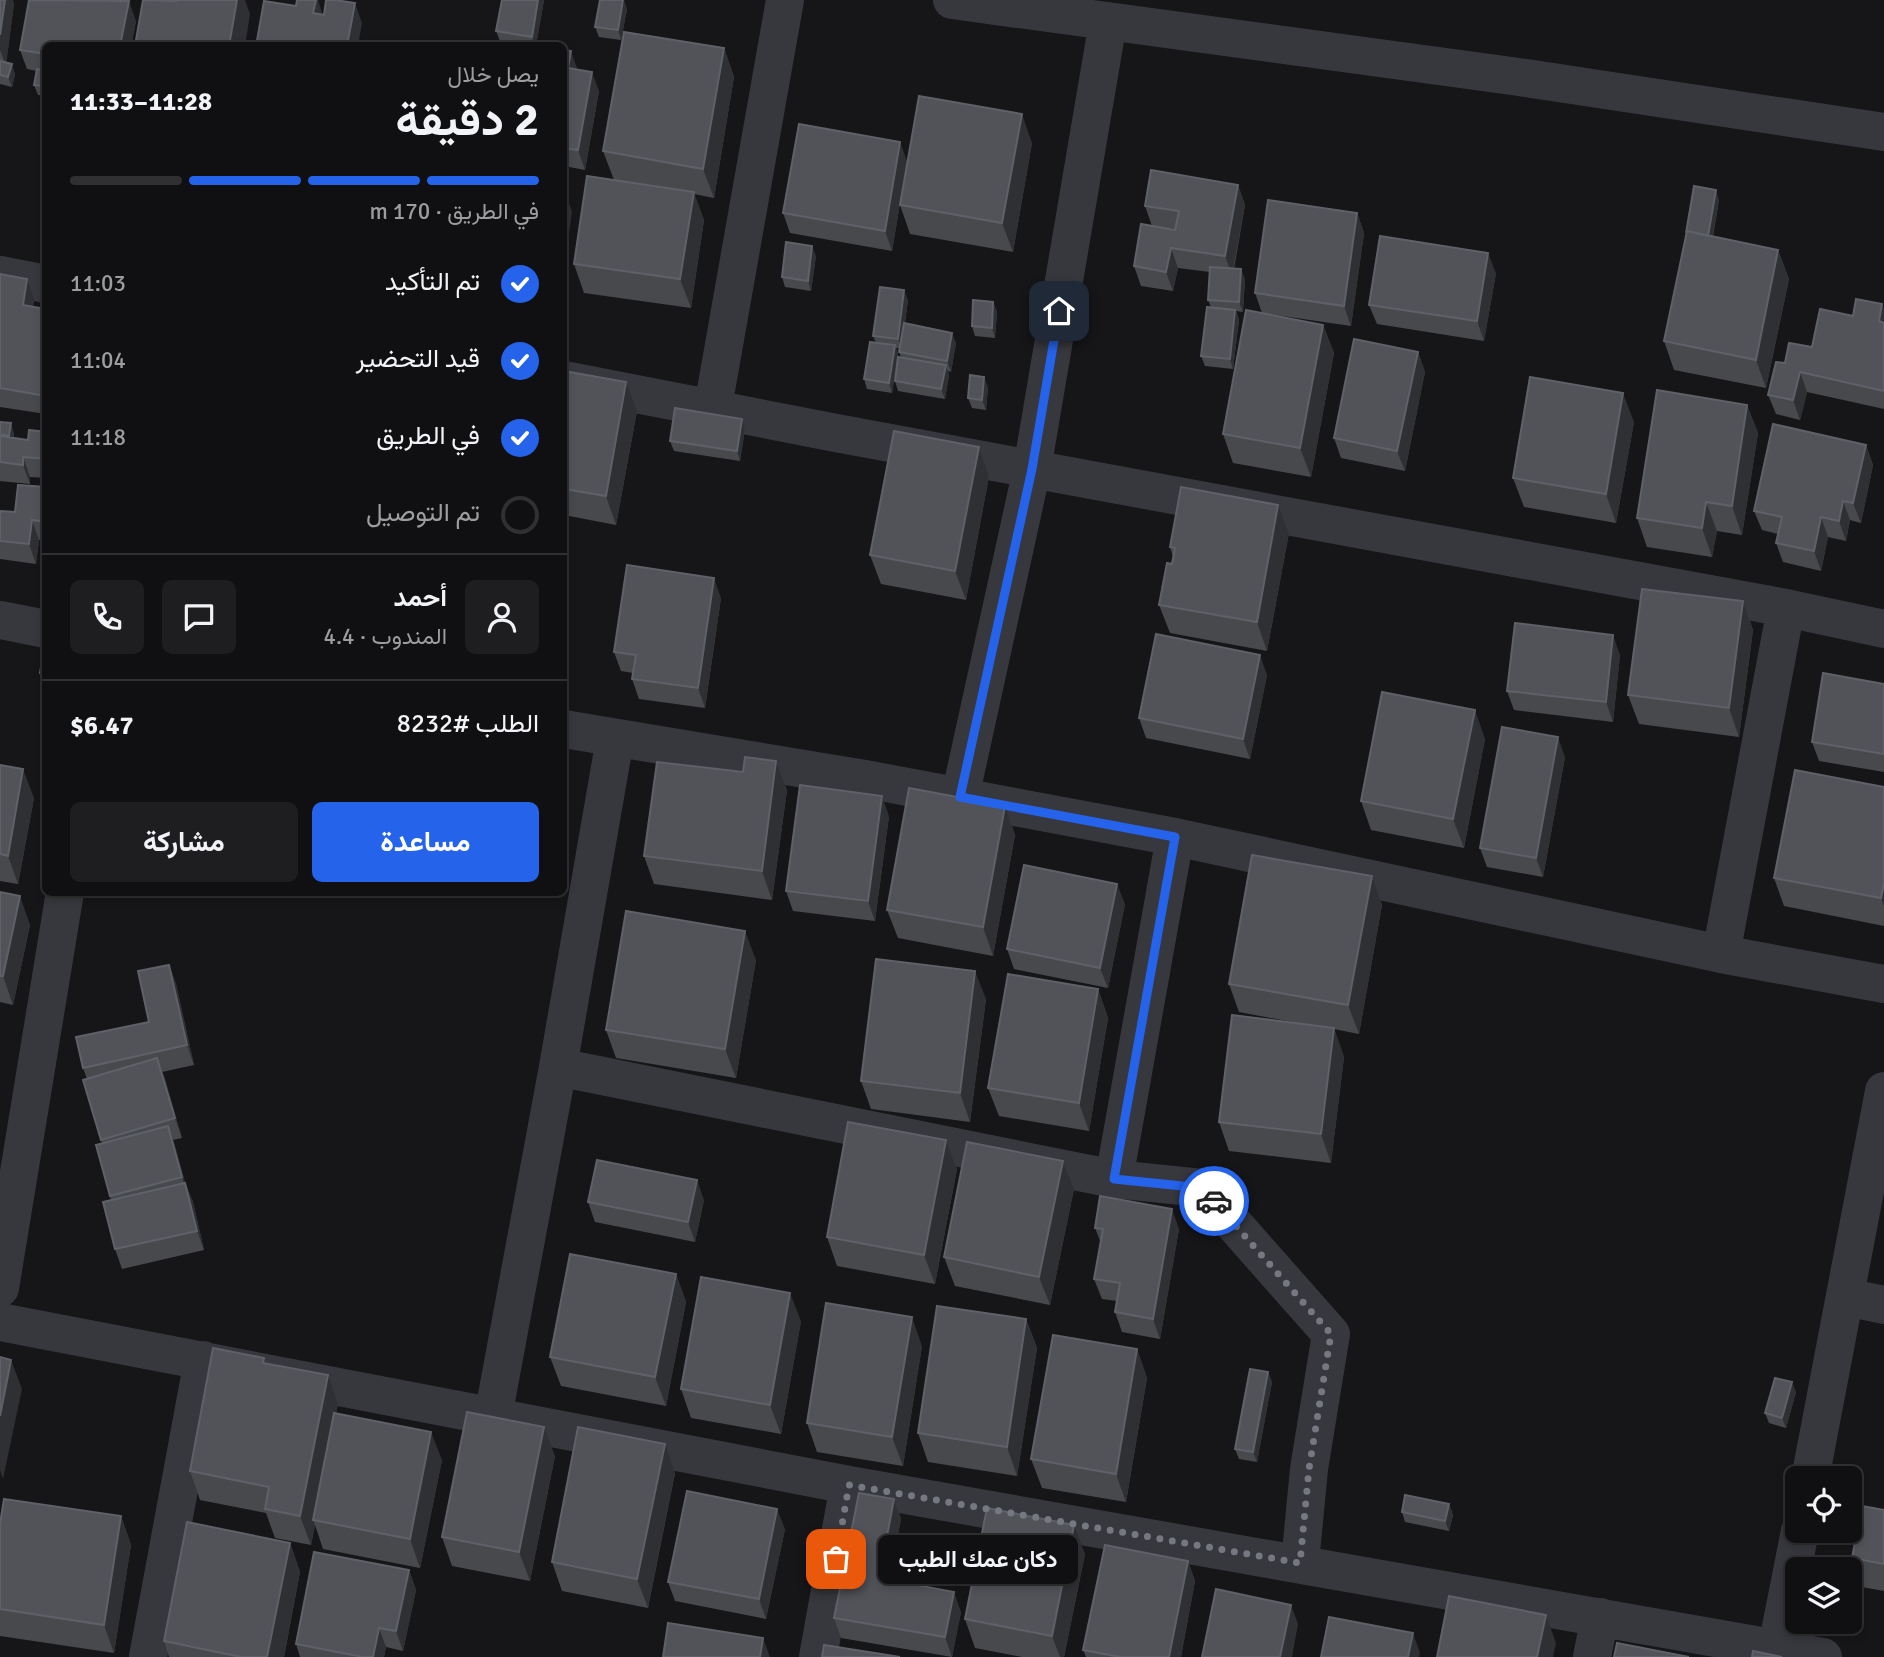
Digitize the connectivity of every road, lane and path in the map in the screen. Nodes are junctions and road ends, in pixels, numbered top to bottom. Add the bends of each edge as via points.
1 (786, 0) edge
2 (952, 0) edge
3 (1108, 22) junction
4 (1884, 132) edge
5 (0, 275) edge
6 (42, 283) edge
7 (567, 381) edge
8 (713, 407) junction
9 (1032, 469) junction
10 (1786, 608) junction
11 (0, 620) edge
12 (42, 628) edge
13 (1884, 629) edge
14 (567, 730) edge
15 (615, 738) junction
16 (960, 797) junction
17 (1175, 837) junction
18 (64, 896) edge
19 (1721, 954) junction
20 (1884, 984) edge
21 (558, 1067) junction
22 (1884, 1091) edge
23 (1114, 1179) junction
24 (0, 1288) edge
25 (1845, 1297) junction
26 (1884, 1305) edge
27 (0, 1322) edge
28 (203, 1360) junction
29 (493, 1417) junction
30 (1812, 1466) edge
31 (849, 1485) junction
32 (1798, 1543) edge
33 (1300, 1563) junction
34 (1600, 1617) junction
35 (1777, 1647) junction
36 (148, 1657) edge
37 (818, 1657) edge
38 (1592, 1657) edge
39 (1823, 1657) edge

1 - 8 street
2 - 3 street
3 - 4 street
3 - 9 street
5 - 6 street
7 - 8 street
8 - 9 street
9 - 10 street
9 - 16 street
10 - 13 street
10 - 19 street
11 - 12 street
14 - 15 street
15 - 16 street
15 - 21 street
16 - 17 street
17 - 19 street
17 - 23 street
18 - 24 street
19 - 20 street
21 - 23 street
21 - 29 street
22 - 25 street
23 - 33 street via 1202,1188 1331,1334 1309,1469
25 - 26 street
25 - 30 street
27 - 28 street
28 - 29 street
28 - 36 street
29 - 31 street
31 - 33 street
31 - 37 street
32 - 35 street
33 - 34 street
34 - 35 street
34 - 38 street
35 - 39 street

